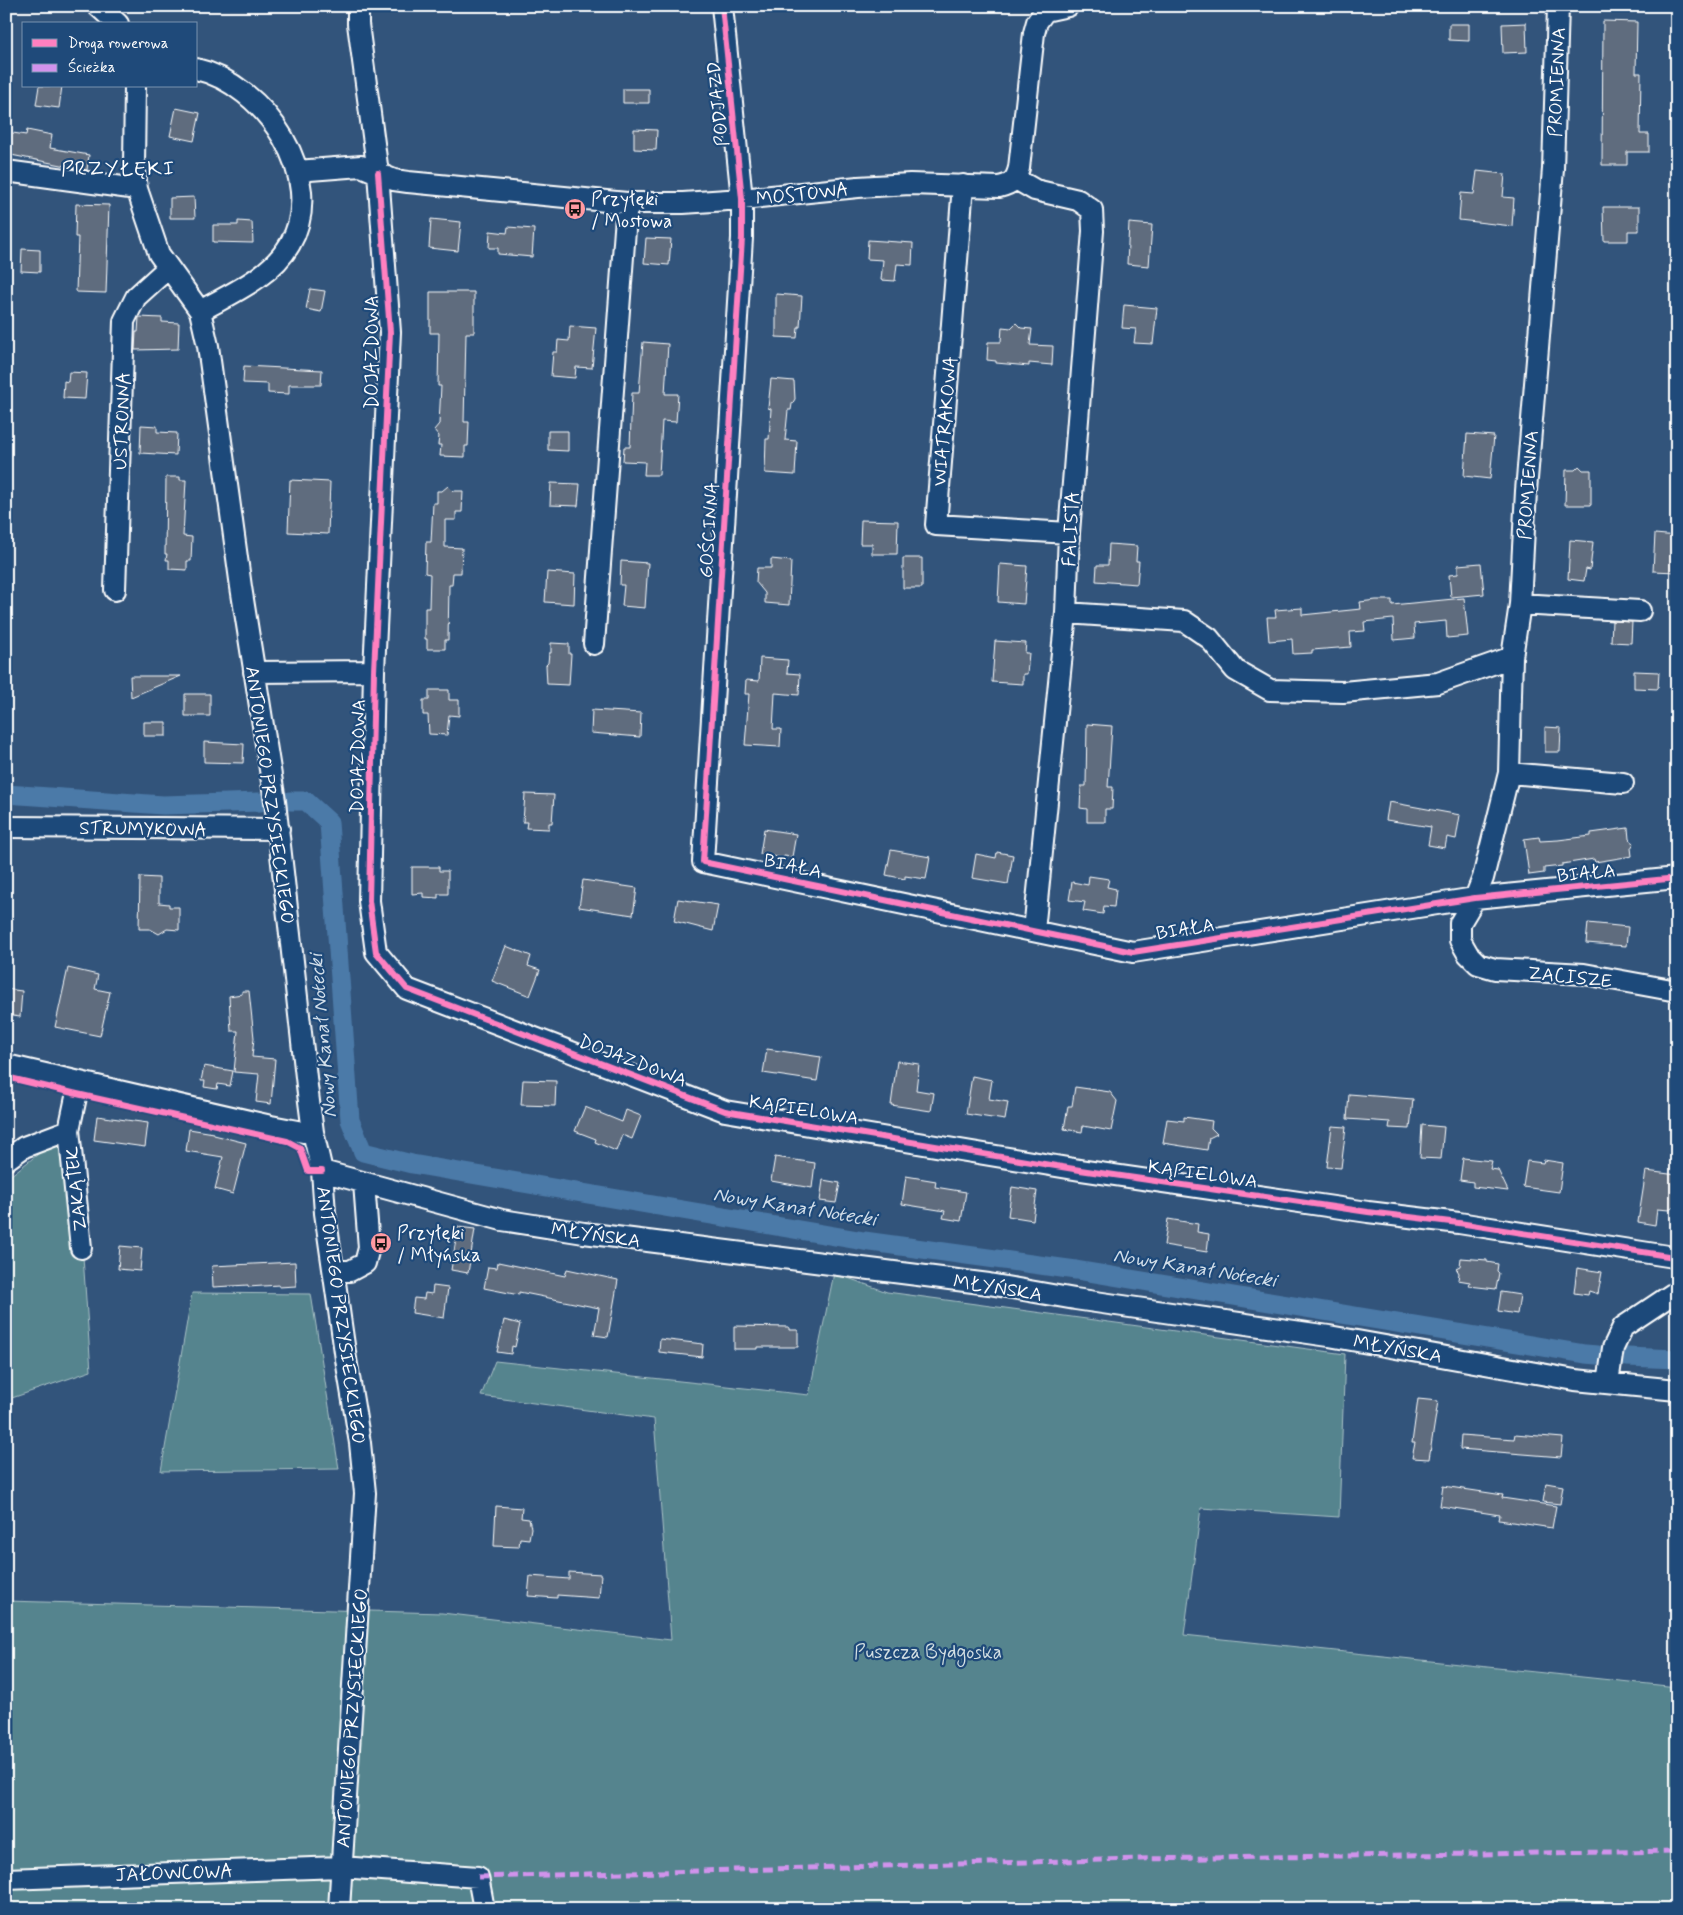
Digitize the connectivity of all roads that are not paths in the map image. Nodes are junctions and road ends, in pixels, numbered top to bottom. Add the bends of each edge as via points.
1 (358, 6) edge
2 (722, 6) edge
3 (1068, 6) edge
4 (1558, 6) edge
5 (1044, 9) edge
6 (198, 70) edge
7 (135, 88) edge
8 (6, 171) edge
9 (297, 171) junction
10 (378, 173) junction
11 (1016, 179) junction
12 (963, 185) junction
13 (137, 189) junction
14 (742, 199) junction
15 (627, 203) junction
16 (168, 268) junction
17 (200, 311) junction
18 (1069, 532) junction
19 (116, 590) dead end
20 (1520, 604) junction
21 (1640, 611) dead end
22 (1066, 613) junction
23 (594, 644) dead end
24 (1512, 657) junction
25 (374, 671) junction
26 (254, 672) junction
27 (1509, 773) junction
28 (1622, 783) dead end
29 (7, 827) edge
30 (279, 829) junction
31 (703, 862) joint
32 (1677, 878) edge
33 (1475, 898) junction
34 (1034, 931) junction
35 (1468, 954) joint
36 (1677, 991) edge
37 (6, 1065) edge
38 (80, 1083) junction
39 (725, 1111) joint
40 (69, 1130) junction
41 (313, 1132) junction
42 (6, 1160) edge
43 (322, 1171) junction
44 (364, 1183) junction
45 (81, 1248) dead end
46 (1677, 1260) edge
47 (335, 1271) junction
48 (1677, 1290) edge
49 (1608, 1383) junction
50 (1677, 1390) edge
51 (341, 1867) junction
52 (6, 1879) edge
53 (339, 1909) edge
54 (484, 1909) edge

1 - 10 street, DOJAZDOWA
2 - 14 street, PODJAZD
3 - 5 street
4 - 20 street, PROMIENNA via 1553,169 1526,491
5 - 11 street via 1034,33
6 - 9 street via 234,86 253,101 284,137
7 - 13 street, ANTONIEGO PRZYSIECKIEGO
8 - 13 street
9 - 10 street, MOSTOWA via 361,166
9 - 17 street via 302,197 298,224 283,254 243,288
10 - 15 street, MOSTOWA via 408,182
10 - 25 street, DOJAZDOWA via 390,332
11 - 12 street, MOSTOWA via 1010,185 999,187
11 - 18 street, FALISTA via 1035,190 1078,200 1092,210
12 - 14 street, MOSTOWA via 876,186
12 - 18 street, WIATRAKOWA via 936,524
13 - 16 street, ANTONIEGO PRZYSIECKIEGO via 159,254
14 - 15 street, MOSTOWA
14 - 31 street, GOŚCINNA
15 - 23 street
16 - 17 street, ANTONIEGO PRZYSIECKIEGO
16 - 19 street, USTRONNA via 136,297 124,320
17 - 26 street, ANTONIEGO PRZYSIECKIEGO via 208,346
18 - 22 street, FALISTA
20 - 21 street
20 - 24 street, PROMIENNA
22 - 24 street via 1184,622 1209,638 1235,670 1270,690 1343,692 1438,683
22 - 34 street, FALISTA
24 - 27 street, PROMIENNA
25 - 26 street
25 - 39 street, DOJAZDOWA via 369,901 376,952 407,989
26 - 30 street, ANTONIEGO PRZYSIECKIEGO
27 - 28 street
27 - 33 street, PROMIENNA
29 - 30 street, STRUMYKOWA
30 - 41 street, ANTONIEGO PRZYSIECKIEGO
31 - 34 street, BIAŁA
32 - 33 street, BIAŁA
33 - 34 street, BIAŁA via 1133,952
33 - 35 street, PROMIENNA via 1460,923 1460,940
35 - 36 street, ZACISZE via 1478,964 1494,969 1584,974
37 - 38 street
38 - 40 street, ZAKĄTEK
38 - 41 street via 271,1126
39 - 46 street, KĄPIELOWA via 1080,1170 1459,1223
40 - 42 street via 24,1147
40 - 45 street, ZAKĄTEK
41 - 43 street, ANTONIEGO PRZYSIECKIEGO
43 - 44 street, MŁYŃSKA
43 - 47 street, ANTONIEGO PRZYSIECKIEGO
44 - 47 street via 369,1248 365,1263 350,1272
44 - 49 street, MŁYŃSKA via 502,1220 988,1284
47 - 51 street, ANTONIEGO PRZYSIECKIEGO via 365,1493
48 - 49 street via 1623,1327 1613,1348
49 - 50 street, MŁYŃSKA
51 - 52 street, JAŁOWCOWA
51 - 53 street, ANTONIEGO PRZYSIECKIEGO
51 - 54 street, JAŁOWCOWA via 478,1877

